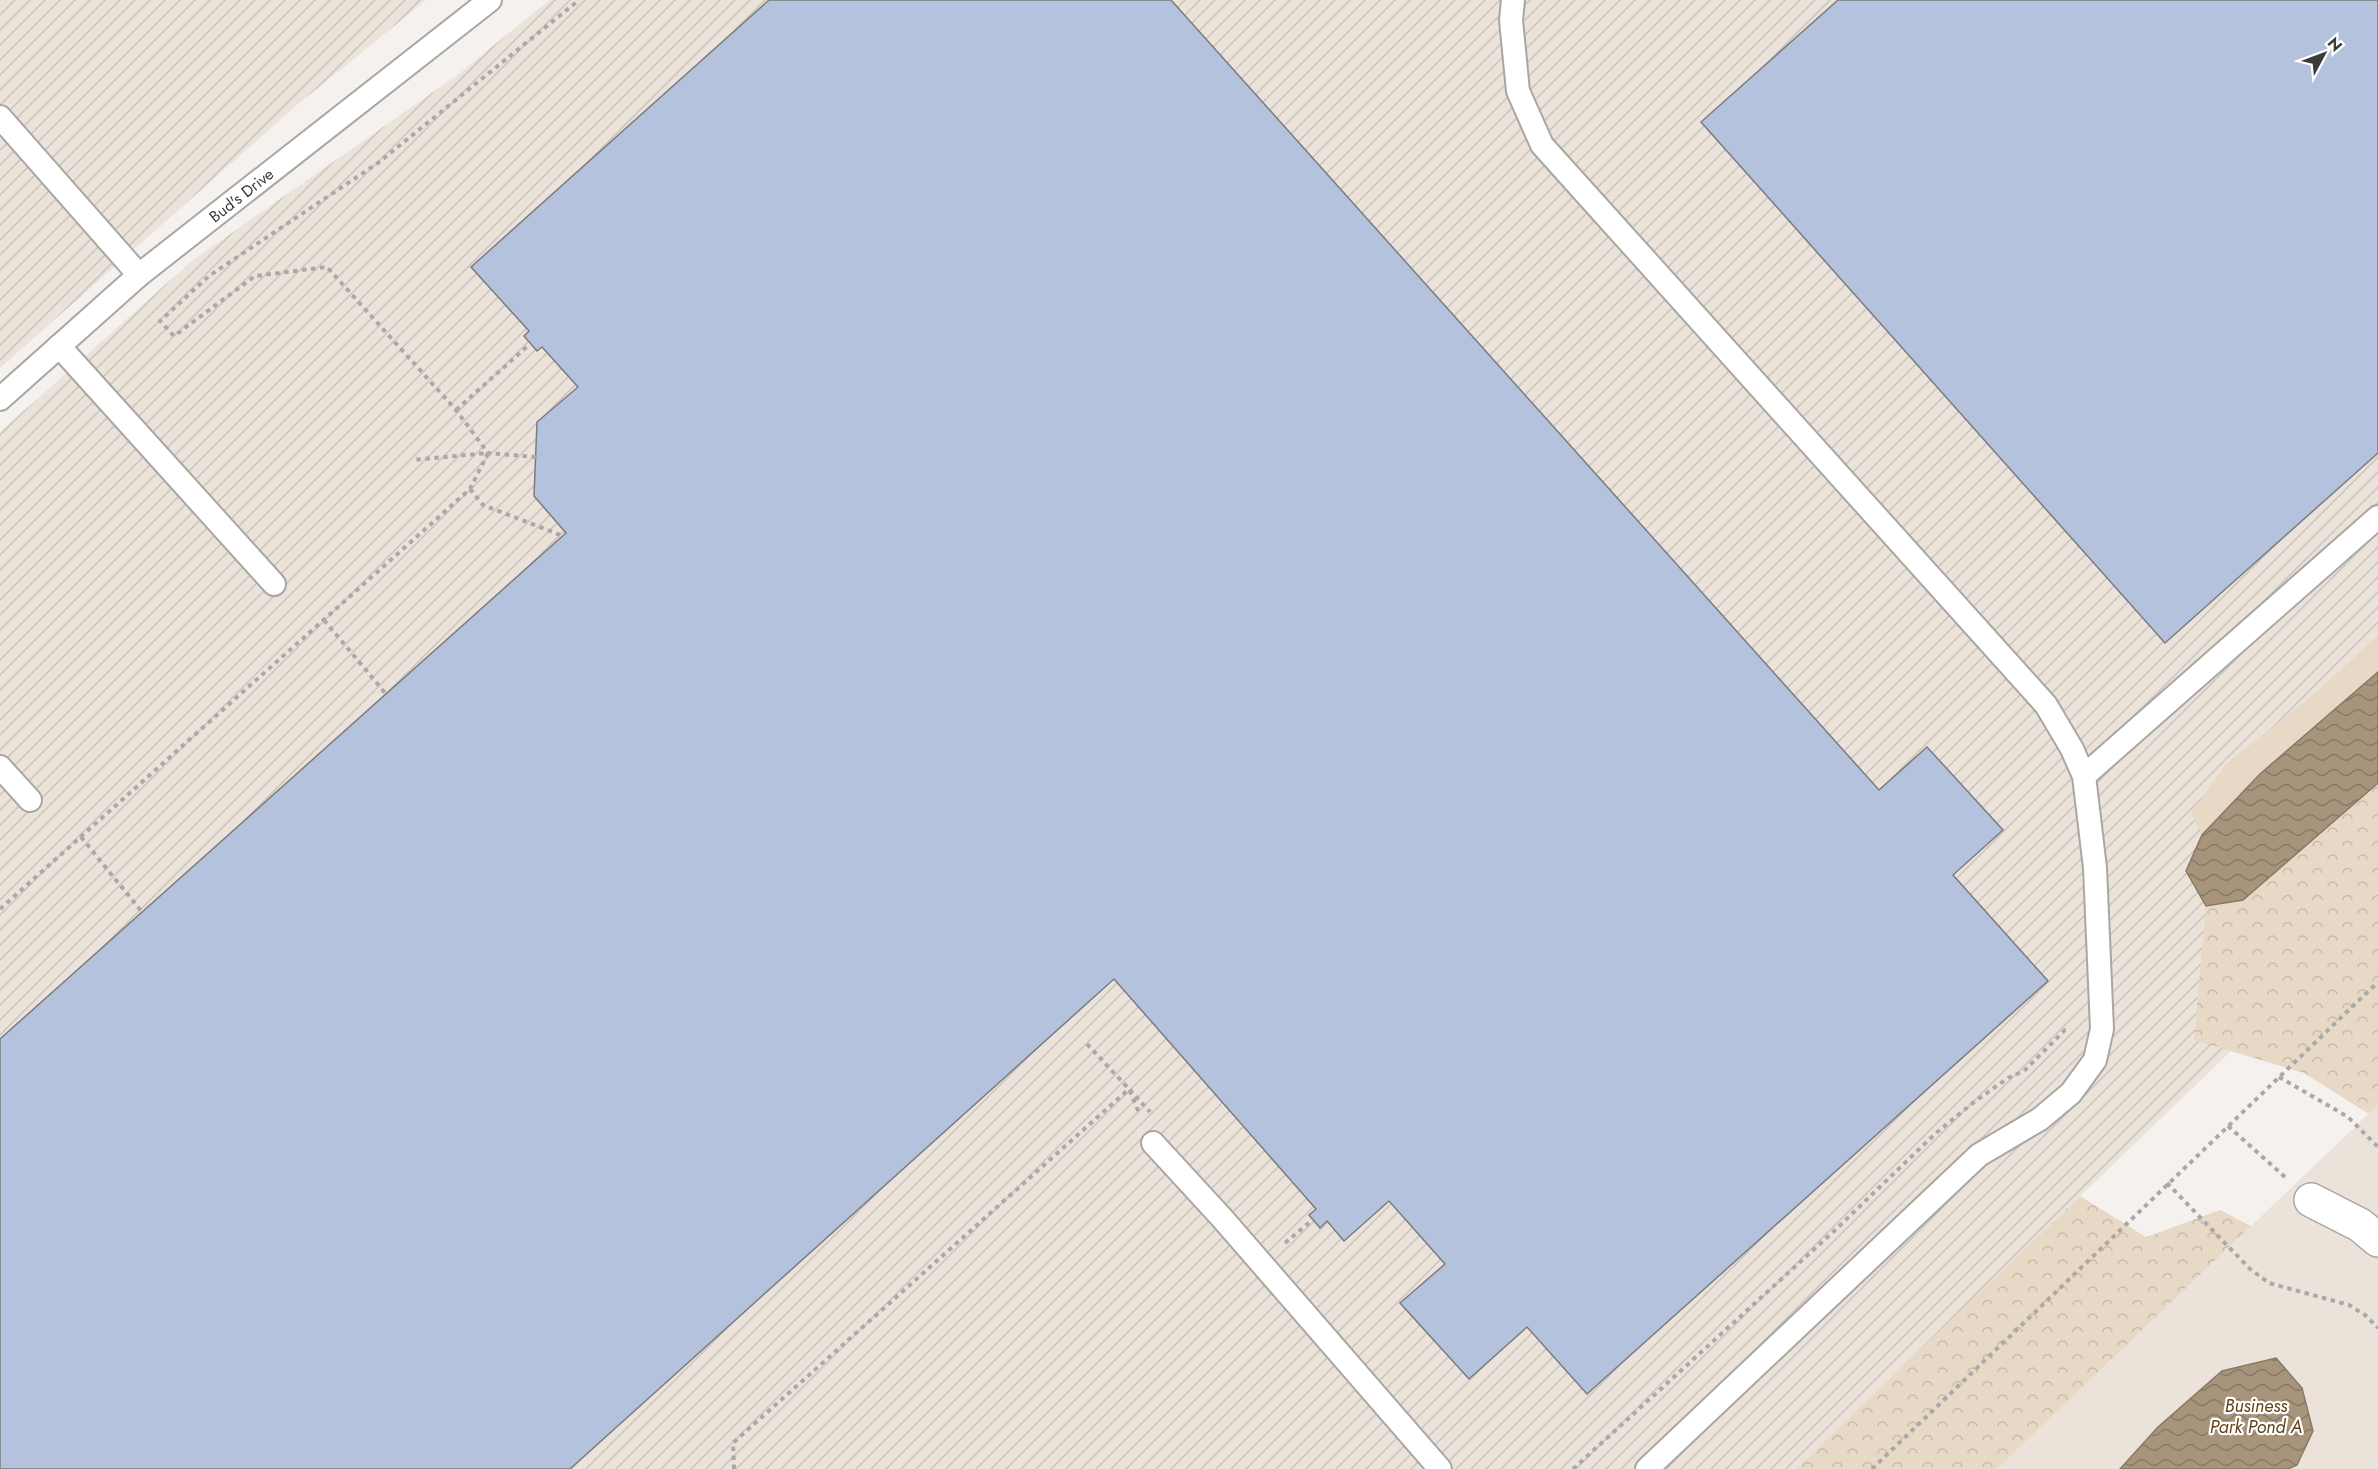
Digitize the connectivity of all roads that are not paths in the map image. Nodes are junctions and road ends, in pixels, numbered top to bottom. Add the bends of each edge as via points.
1 (490, 0) edge
2 (1513, 0) edge
3 (0, 117) edge
4 (139, 274) junction
5 (59, 346) junction
6 (0, 399) edge
7 (2378, 517) edge
8 (274, 584) dead end
9 (0, 766) edge
10 (2084, 776) junction
11 (30, 800) dead end
12 (1152, 1143) road end
13 (2311, 1200) road end
14 (2378, 1240) edge
15 (1440, 1469) edge
16 (1647, 1469) edge

1 - 4 lane, Bud's Drive
2 - 10 lane via 1511,20 1518,91 1542,145 2046,705
3 - 4 lane
4 - 5 lane, Bud's Drive
5 - 6 lane, Bud's Drive
5 - 8 lane
7 - 10 lane
9 - 11 lane
10 - 16 lane via 2095,868 2102,1029 2095,1060 2071,1093 2040,1119 1979,1155
12 - 15 lane
13 - 14 street via 2360,1225

